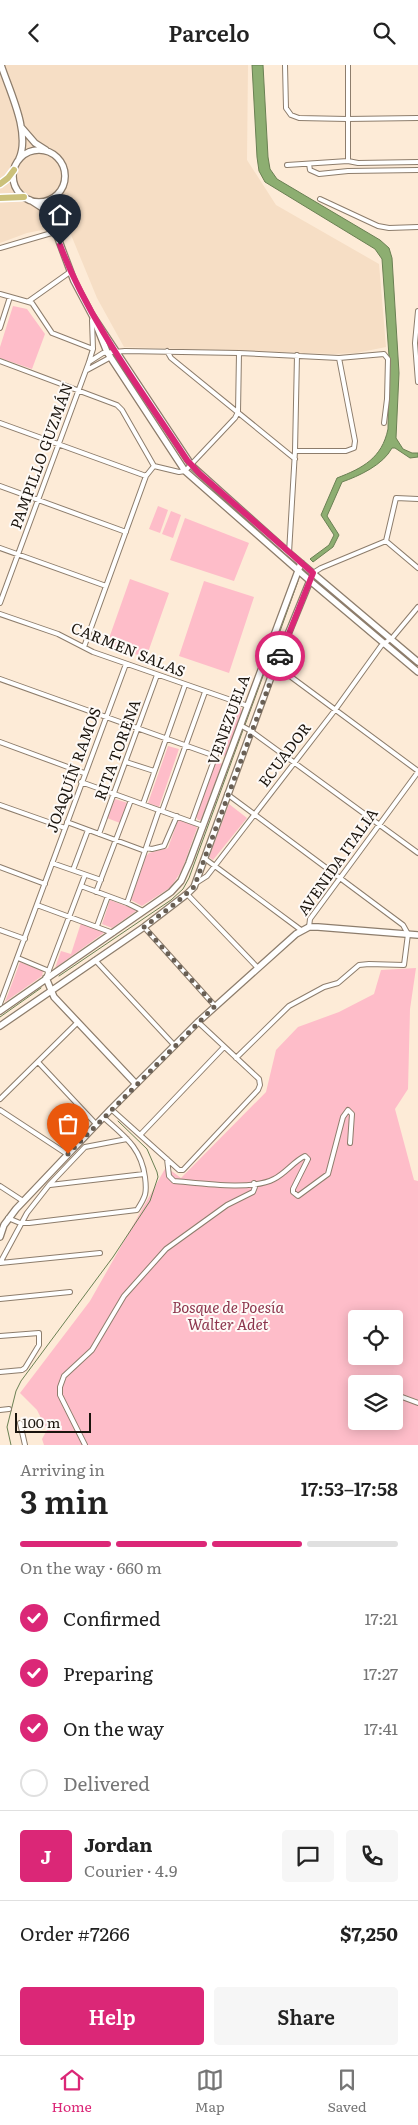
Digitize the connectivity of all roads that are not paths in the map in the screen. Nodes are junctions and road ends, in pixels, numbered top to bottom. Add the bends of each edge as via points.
1 (0, 65) edge
2 (285, 65) edge
3 (348, 65) edge
4 (418, 117) edge
5 (347, 119) junction
6 (22, 128) junction
7 (50, 153) junction
8 (348, 161) junction
9 (418, 162) edge
10 (309, 164) junction
11 (287, 165) dead end
12 (15, 166) junction
13 (418, 170) edge
14 (0, 184) edge
15 (58, 194) junction
16 (0, 199) edge
17 (27, 199) junction
18 (320, 199) dead end
19 (52, 222) junction
20 (418, 227) edge
21 (55, 232) junction
22 (0, 248) edge
23 (70, 272) junction
24 (0, 294) edge
25 (10, 297) junction
26 (29, 301) junction
27 (418, 311) edge
28 (92, 315) junction
29 (0, 328) edge
30 (93, 349) junction
31 (167, 351) junction
32 (117, 353) junction
33 (239, 353) junction
34 (417, 354) edge
35 (109, 355) junction
36 (297, 355) junction
37 (339, 358) junction
38 (0, 361) edge
39 (90, 361) junction
40 (87, 370) junction
41 (418, 382) edge
42 (79, 390) junction
43 (238, 412) junction
44 (0, 423) edge
45 (384, 423) dead end
46 (59, 445) junction
47 (295, 451) junction
48 (295, 459) junction
49 (154, 466) junction
50 (192, 466) junction
51 (185, 471) junction
52 (146, 476) junction
53 (0, 486) edge
54 (418, 499) edge
55 (38, 500) junction
56 (126, 532) junction
57 (386, 541) junction
58 (0, 548) edge
59 (289, 553) junction
60 (18, 554) junction
61 (301, 563) junction
62 (418, 568) edge
63 (298, 571) junction
64 (313, 573) junction
65 (309, 580) junction
66 (106, 587) junction
67 (0, 603) edge
68 (418, 607) edge
69 (0, 613) edge
70 (391, 639) junction
71 (384, 643) junction
72 (84, 647) junction
73 (264, 661) junction
74 (418, 662) edge
75 (126, 664) junction
76 (276, 666) junction
77 (418, 672) edge
78 (157, 675) junction
79 (0, 679) edge
80 (185, 685) junction
81 (205, 692) junction
82 (235, 702) junction
83 (248, 706) junction
84 (335, 709) junction
85 (105, 717) junction
86 (240, 725) junction
87 (138, 729) junction
88 (251, 731) junction
89 (166, 739) junction
90 (0, 742) edge
91 (185, 746) junction
92 (215, 756) junction
93 (126, 762) junction
94 (295, 763) junction
95 (154, 771) junction
96 (418, 772) edge
97 (84, 773) junction
98 (81, 782) junction
99 (114, 794) junction
100 (227, 794) junction
101 (131, 800) junction
102 (143, 804) junction
103 (0, 805) edge
104 (160, 810) junction
105 (256, 815) junction
106 (177, 816) junction
107 (192, 821) junction
108 (67, 822) junction
109 (379, 825) junction
110 (204, 826) junction
111 (65, 828) junction
112 (88, 830) junction
113 (99, 834) junction
114 (115, 840) junction
115 (145, 849) junction
116 (418, 853) edge
117 (204, 858) junction
118 (52, 863) junction
119 (0, 867) edge
120 (215, 867) junction
121 (73, 870) junction
122 (84, 875) junction
123 (340, 877) junction
124 (101, 880) junction
125 (195, 883) junction
126 (44, 884) junction
127 (81, 886) junction
128 (96, 892) junction
129 (187, 895) junction
130 (108, 896) junction
131 (127, 903) junction
132 (37, 905) junction
133 (142, 911) junction
134 (70, 917) junction
135 (96, 925) junction
136 (144, 927) junction
137 (309, 927) junction
138 (0, 930) edge
139 (301, 930) junction
140 (113, 933) junction
141 (408, 934) junction
142 (418, 935) edge
143 (25, 939) junction
144 (18, 958) junction
145 (95, 960) junction
146 (257, 967) junction
147 (50, 971) junction
148 (46, 978) junction
149 (0, 983) edge
150 (7, 986) junction
151 (50, 992) junction
152 (0, 1004) edge
153 (215, 1006) junction
154 (0, 1011) edge
155 (198, 1022) junction
156 (77, 1023) junction
157 (0, 1026) edge
158 (175, 1046) junction
159 (224, 1047) junction
160 (236, 1058) junction
161 (38, 1063) junction
162 (136, 1084) junction
163 (0, 1099) edge
164 (0, 1109) edge
165 (111, 1109) junction
166 (103, 1117) junction
167 (96, 1124) junction
168 (141, 1134) junction
169 (127, 1139) junction
170 (350, 1143) dead end
171 (68, 1154) junction
172 (167, 1159) junction
173 (144, 1174) junction
174 (254, 1183) junction
175 (49, 1185) junction
176 (0, 1186) edge
177 (23, 1201) junction
178 (8, 1218) junction
179 (20, 1223) junction
180 (0, 1237) edge
181 (100, 1253) dead end
182 (0, 1263) edge
183 (70, 1292) dead end
184 (0, 1299) edge
185 (0, 1336) edge
186 (0, 1373) edge
187 (403, 1397) edge
188 (418, 1403) edge
189 (0, 1409) edge
190 (9, 1409) dead end
191 (20, 1423) dead end
192 (25, 1445) edge
193 (85, 1445) edge

1 - 6 main road
2 - 5 street via 286,108 291,115
3 - 5 street
4 - 5 street
5 - 8 street
6 - 7 main road via 35,143
6 - 12 main road via 22,148
7 - 12 main road via 28,153
7 - 15 main road via 64,168 64,182
8 - 9 street
8 - 10 street
10 - 11 street
10 - 13 street via 310,170 319,174
12 - 14 main road
12 - 17 main road via 15,186
15 - 17 main road via 45,201
15 - 19 main road
16 - 17 main road
17 - 19 main road via 43,207
18 - 20 street via 378,226
19 - 21 main road
21 - 22 street
21 - 23 main road
23 - 26 street
23 - 28 main road
24 - 25 street
25 - 26 street
25 - 29 street
26 - 30 street via 52,333
27 - 34 street
28 - 30 street, PAMPILLO GUZMÁN
28 - 32 main road
28 - 35 main road
30 - 39 street, PAMPILLO GUZMÁN
31 - 32 street
31 - 33 street
31 - 43 street
32 - 35 street
32 - 50 main road
33 - 36 street
33 - 43 street
34 - 41 street
35 - 39 street
35 - 40 street
35 - 51 main road
36 - 37 street
36 - 47 street
37 - 45 street via 387,355
37 - 47 street via 354,448 346,451
38 - 42 street
39 - 40 street, PAMPILLO GUZMÁN
40 - 42 street, PAMPILLO GUZMÁN
42 - 46 street, PAMPILLO GUZMÁN
42 - 49 street via 120,407
43 - 48 street
43 - 50 street
44 - 46 street
46 - 52 street
46 - 55 street, PAMPILLO GUZMÁN
47 - 48 street
48 - 59 street
49 - 51 street
49 - 52 street
50 - 51 street
50 - 59 main road
51 - 63 main road
52 - 56 street
53 - 55 street
54 - 57 street via 396,498
55 - 56 street
55 - 60 street, PAMPILLO GUZMÁN
56 - 66 street
57 - 62 street
57 - 64 street
58 - 60 street
59 - 61 main road
60 - 66 street
60 - 67 street, PAMPILLO GUZMÁN
61 - 63 main road, VENEZUELA
61 - 64 main road
63 - 65 main road
63 - 73 main road, VENEZUELA
64 - 65 main road
64 - 70 main road
65 - 71 main road
65 - 76 main road
66 - 72 street
68 - 70 street
69 - 72 street, CARMEN SALAS
70 - 71 street, ECUADOR
70 - 74 main road
71 - 77 main road
71 - 84 street, ECUADOR
72 - 75 street, CARMEN SALAS
73 - 76 street
73 - 83 main road, VENEZUELA
75 - 78 street, CARMEN SALAS
75 - 85 street, JOAQUÍN RAMOS
76 - 84 street
76 - 88 main road
78 - 80 street, CARMEN SALAS
78 - 87 street, RITA TORENA
79 - 85 street
80 - 81 street, CARMEN SALAS
80 - 89 street
81 - 82 street, CARMEN SALAS
81 - 91 street
82 - 83 street, CARMEN SALAS
82 - 92 street, VENEZUELA
83 - 86 main road, VENEZUELA
84 - 94 street, ECUADOR
84 - 96 street
85 - 87 street
85 - 97 street, JOAQUÍN RAMOS
86 - 88 street
86 - 110 main road, VENEZUELA
87 - 89 street
87 - 93 street, RITA TORENA
88 - 94 street
88 - 100 main road
89 - 91 street
89 - 95 street
90 - 97 street
91 - 92 street
91 - 104 street
92 - 107 street, VENEZUELA
93 - 95 street
93 - 99 street, RITA TORENA
94 - 105 street, ECUADOR
94 - 109 street
95 - 102 street
96 - 109 street, AVENIDA ITALIA
97 - 98 street, JOAQUÍN RAMOS
98 - 99 street
98 - 108 street, JOAQUÍN RAMOS
99 - 101 street
99 - 113 street, RITA TORENA
100 - 105 street
100 - 117 main road
101 - 102 street
101 - 114 street
102 - 104 street
103 - 111 street
104 - 106 street
104 - 115 street
105 - 120 street, ECUADOR
105 - 123 street
106 - 107 street
106 - 115 street via 166,844
107 - 110 street
108 - 111 street, JOAQUÍN RAMOS
108 - 112 street
109 - 116 street
109 - 123 street, AVENIDA ITALIA
110 - 133 main road, VENEZUELA via 179,885
111 - 118 street, JOAQUÍN RAMOS
112 - 113 street
112 - 121 street
113 - 114 street
114 - 115 street
114 - 124 street
115 - 131 street
117 - 120 street
117 - 125 main road
118 - 121 street
118 - 126 street, JOAQUÍN RAMOS
119 - 126 street
120 - 125 street, ECUADOR
120 - 139 street
121 - 122 street
122 - 124 street
122 - 127 street
123 - 137 street, AVENIDA ITALIA via 310,919
123 - 141 street via 403,925
124 - 128 street
125 - 129 main road
126 - 132 street, JOAQUÍN RAMOS
127 - 128 street
127 - 134 street
128 - 130 street
129 - 136 main road
129 - 146 street
130 - 131 street
130 - 135 street
131 - 133 street
132 - 134 street
132 - 143 street, JOAQUÍN RAMOS
133 - 140 main road
134 - 135 street
134 - 147 street
135 - 140 street
136 - 145 main road
136 - 153 street
137 - 139 main road, AVENIDA ITALIA
137 - 141 main road
138 - 143 street
139 - 146 main road, AVENIDA ITALIA
140 - 148 main road
141 - 142 main road
141 - 160 street via 404,965 359,965 338,983 289,1006
143 - 144 street, JOAQUÍN RAMOS
144 - 147 street
144 - 150 street, JOAQUÍN RAMOS
145 - 151 main road
145 - 158 street
146 - 153 main road, AVENIDA ITALIA
147 - 148 street
148 - 151 main road
148 - 154 main road
149 - 150 street
150 - 152 street, JOAQUÍN RAMOS
151 - 156 main road
151 - 157 main road
153 - 155 main road, AVENIDA ITALIA
155 - 158 main road, AVENIDA ITALIA
155 - 159 street
156 - 161 street
156 - 162 main road
158 - 162 main road, AVENIDA ITALIA
159 - 160 street
159 - 168 street
160 - 172 street via 259,1079 258,1090 181,1171
161 - 163 street
161 - 167 street
162 - 165 main road, AVENIDA ITALIA
164 - 171 street
165 - 166 main road, AVENIDA ITALIA
165 - 168 street
166 - 167 main road, AVENIDA ITALIA
166 - 169 street
167 - 171 main road, AVENIDA ITALIA
168 - 172 street
169 - 173 street via 139,1153
169 - 175 street via 85,1147
170 - 174 street via 352,1114 348,1110 324,1178 301,1195 293,1193 308,1159 305,1156 274,1179
171 - 177 main road, AVENIDA ITALIA
172 - 174 street via 169,1175 174,1181 224,1185
173 - 175 street
173 - 179 street via 146,1195 138,1210
174 - 193 street via 253,1192 227,1205 166,1249 124,1296 92,1350 62,1379 60,1395
175 - 179 street
176 - 177 street
177 - 178 main road, AVENIDA ITALIA
178 - 179 street
178 - 180 main road, AVENIDA ITALIA
179 - 182 street
181 - 182 street
183 - 184 street
185 - 186 street via 39,1333 39,1345 25,1368
187 - 188 street
189 - 190 street
191 - 192 street

